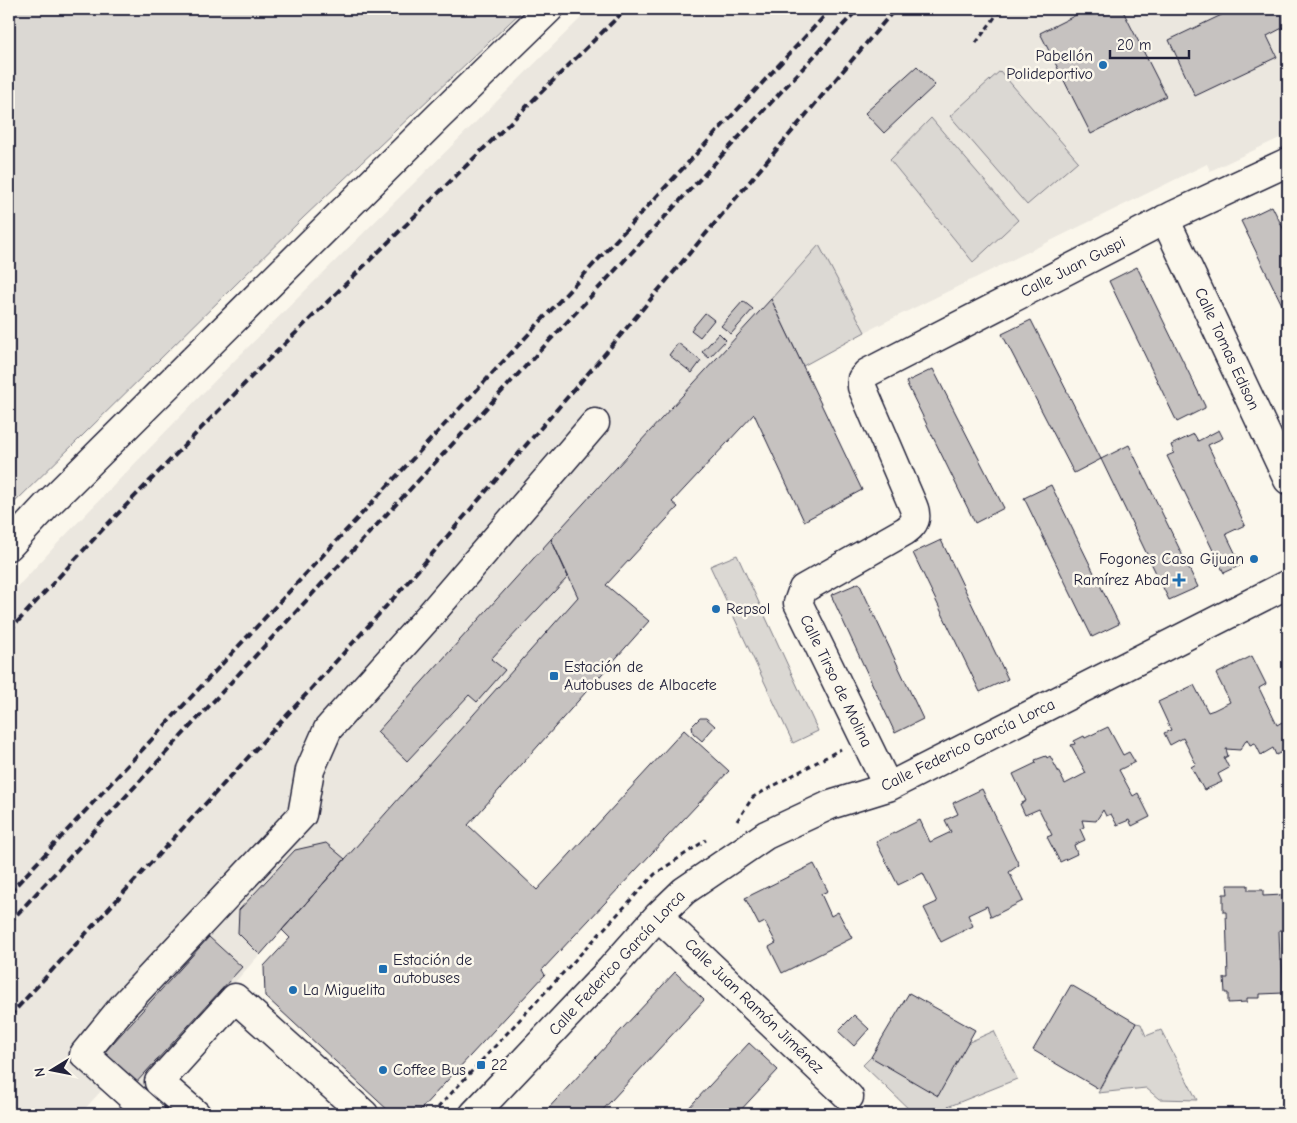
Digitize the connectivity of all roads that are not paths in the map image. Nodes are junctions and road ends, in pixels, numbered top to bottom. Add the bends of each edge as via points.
1 (549, 9) edge
2 (1288, 162) edge
3 (1165, 219) junction
4 (862, 379) joint
5 (595, 423) dead end
6 (1288, 480) edge
7 (9, 546) edge
8 (1288, 584) edge
9 (888, 787) junction
10 (658, 916) junction
11 (849, 1097) dead end
12 (151, 1114) edge
13 (196, 1114) edge
14 (364, 1114) edge
15 (474, 1114) edge

1 - 7 street
2 - 3 street, Calle Juan Guspi
3 - 4 street, Calle Juan Guspi via 867,373
3 - 6 street, Calle Tomas Edison
4 - 9 street, Calle Tirso de Molina via 862,387 916,513 916,520 905,531 803,589 798,603
5 - 12 street via 328,729 310,770 302,815 124,1004 84,1054
8 - 9 street, Calle Federico García Lorca
9 - 10 street, Calle Federico García Lorca via 830,805 766,835 684,891
10 - 11 street, Calle Juan Ramón Jiménez
10 - 15 street, Calle Federico García Lorca
13 - 14 street via 160,1082 235,998

